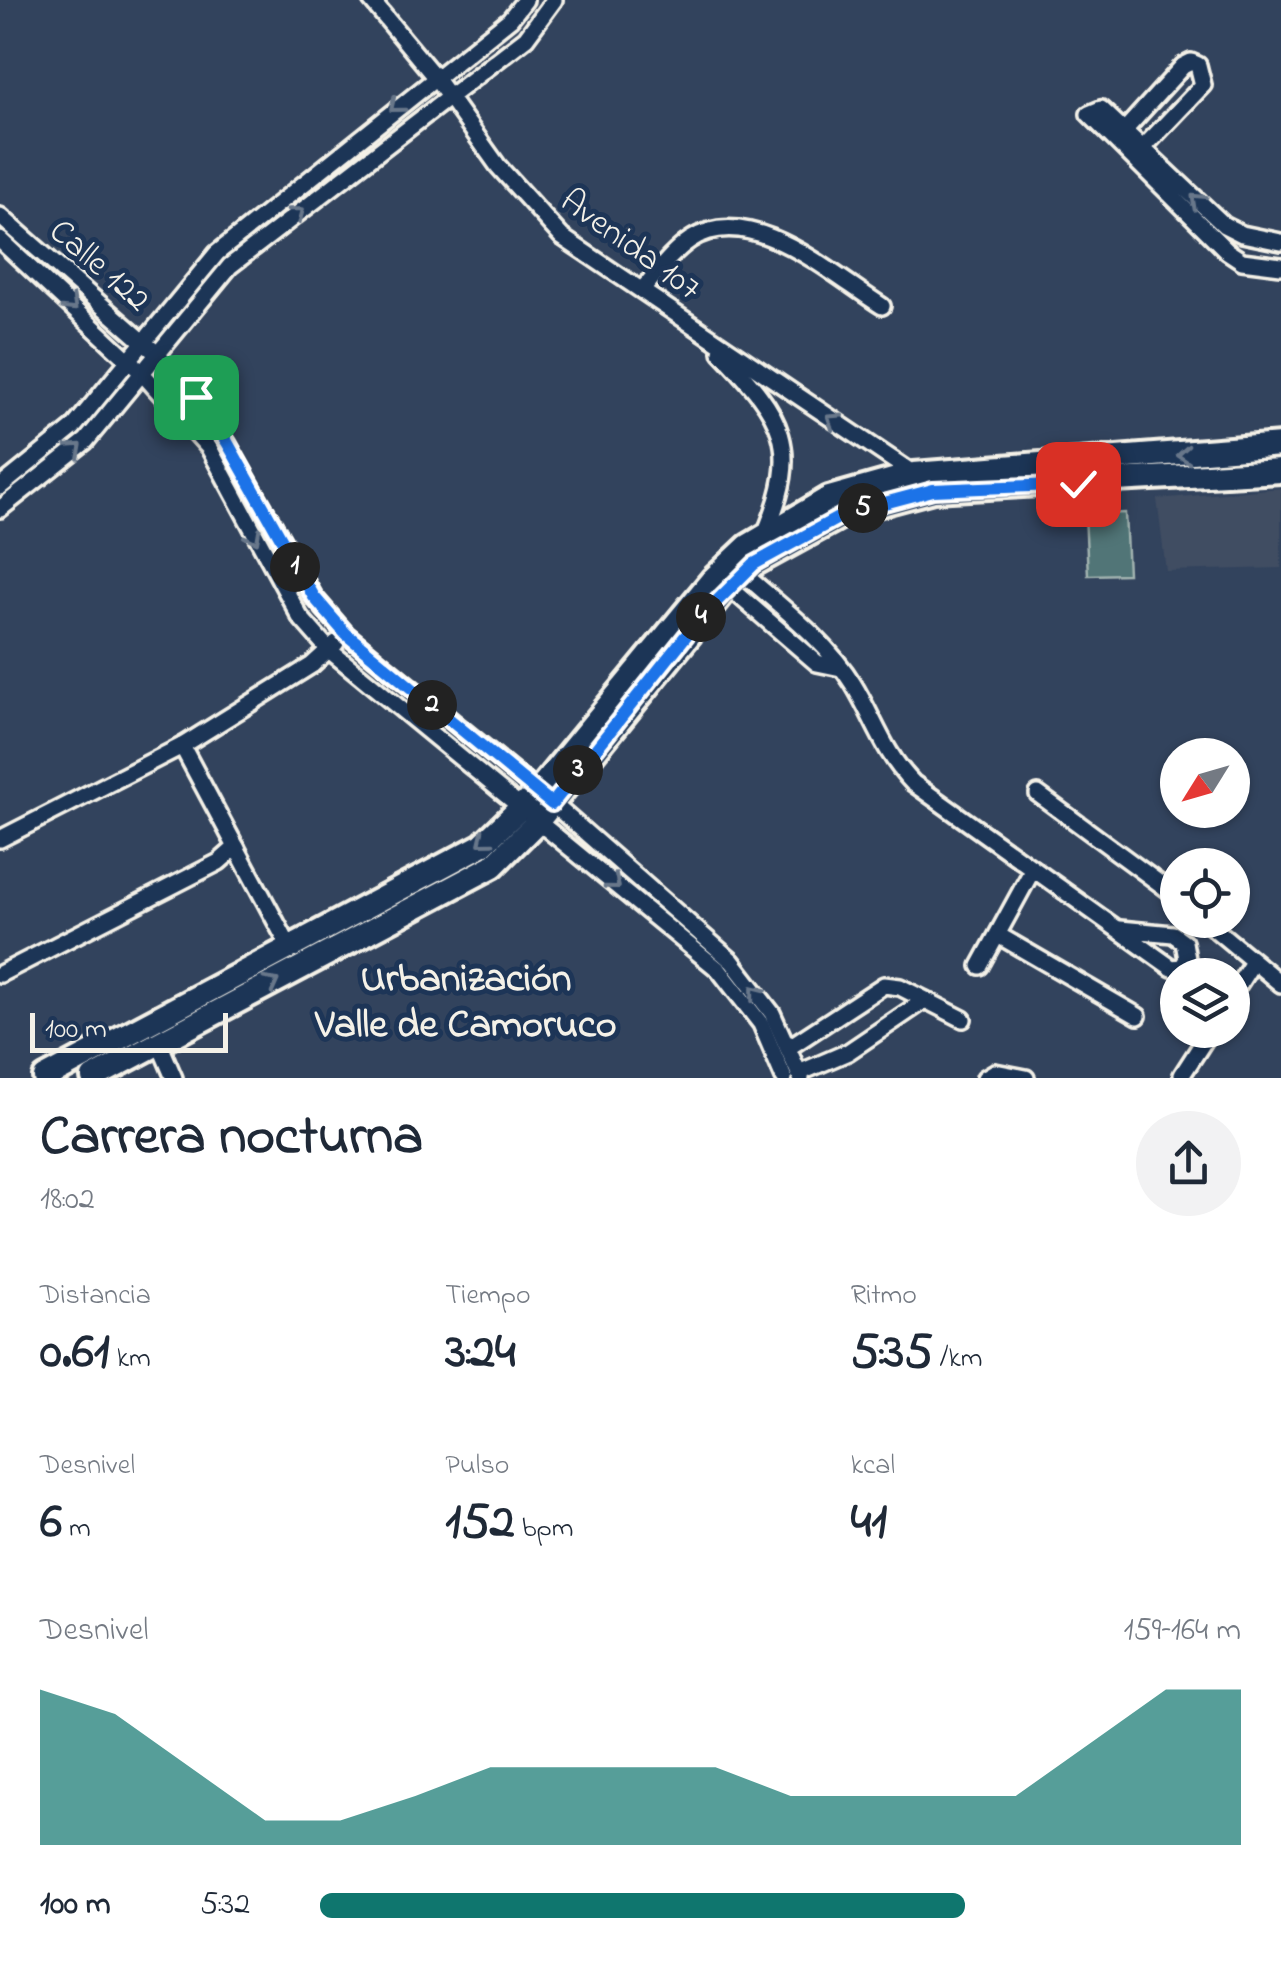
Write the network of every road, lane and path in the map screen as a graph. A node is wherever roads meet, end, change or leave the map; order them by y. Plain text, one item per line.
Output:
1 (371, 0) edge
2 (525, 0) edge
3 (554, 0) edge
4 (434, 76) junction
5 (448, 97) junction
6 (1124, 130) junction
7 (1142, 148) junction
8 (0, 216) edge
9 (0, 240) edge
10 (1281, 242) edge
11 (1281, 266) edge
12 (642, 290) junction
13 (882, 306) dead end
14 (701, 331) junction
15 (142, 340) junction
16 (156, 353) junction
17 (126, 358) junction
18 (140, 372) junction
19 (1281, 445) edge
20 (1281, 471) edge
21 (914, 474) junction
22 (0, 486) edge
23 (0, 509) edge
24 (765, 534) junction
25 (737, 580) junction
26 (346, 634) junction
27 (328, 650) junction
28 (182, 746) junction
29 (1038, 794) dead end
30 (537, 806) junction
31 (0, 840) edge
32 (236, 846) junction
33 (1033, 869) junction
34 (1160, 884) edge
35 (1120, 930) junction
36 (998, 935) junction
37 (1187, 938) edge
38 (1224, 938) edge
39 (328, 942) junction
40 (1184, 942) junction
41 (292, 950) junction
42 (1253, 962) junction
43 (980, 966) dead end
44 (1250, 967) edge
45 (0, 974) edge
46 (1281, 984) edge
47 (925, 1000) junction
48 (1138, 1016) dead end
49 (963, 1019) dead end
50 (159, 1043) junction
51 (788, 1048) junction
52 (1199, 1048) edge
53 (1182, 1075) dead end
54 (795, 1076) edge
55 (45, 1078) edge
56 (93, 1078) edge
57 (174, 1078) edge
58 (986, 1078) edge
59 (1026, 1078) edge

1 - 4 street, Avenida 107
2 - 4 street
3 - 5 street
4 - 5 street, Avenida 107
4 -> 15 street
5 - 12 street, Avenida 107
16 -> 5 street
6 - 7 street
6 - 7 street
6 - 11 street
10 -> 7 street
8 - 15 street, Calle 122
9 -> 17 street, Calle 122
12 - 13 street
12 - 14 street, Avenida 107
21 -> 14 street, Avenida 107
14 - 24 street
15 - 16 street, Calle 122
15 - 17 street
16 - 18 street
16 - 26 street, Calle 122
17 - 18 street, Calle 122
17 - 22 street
23 -> 18 street
18 -> 27 street, Calle 122
19 -> 21 street
20 - 25 street
21 - 24 street
24 - 30 street
25 - 30 street
25 - 33 street
26 - 27 street
26 - 30 street, Calle 122
27 - 28 street
27 - 30 street, Calle 122
28 - 31 street
28 - 32 street
29 - 34 street
30 - 39 street
51 -> 30 street
30 -> 54 street
32 - 41 street
32 - 45 street
33 - 35 street
33 - 36 street
35 - 40 street
35 - 40 street
36 - 43 street
36 - 48 street
37 - 40 street
38 - 42 street
39 - 41 street
50 -> 39 street
41 - 55 street
42 - 44 street
42 - 46 street
47 - 49 street
47 - 51 street
47 - 54 street
50 - 56 street
50 - 57 street
51 - 54 street
52 - 53 street
58 - 59 street

